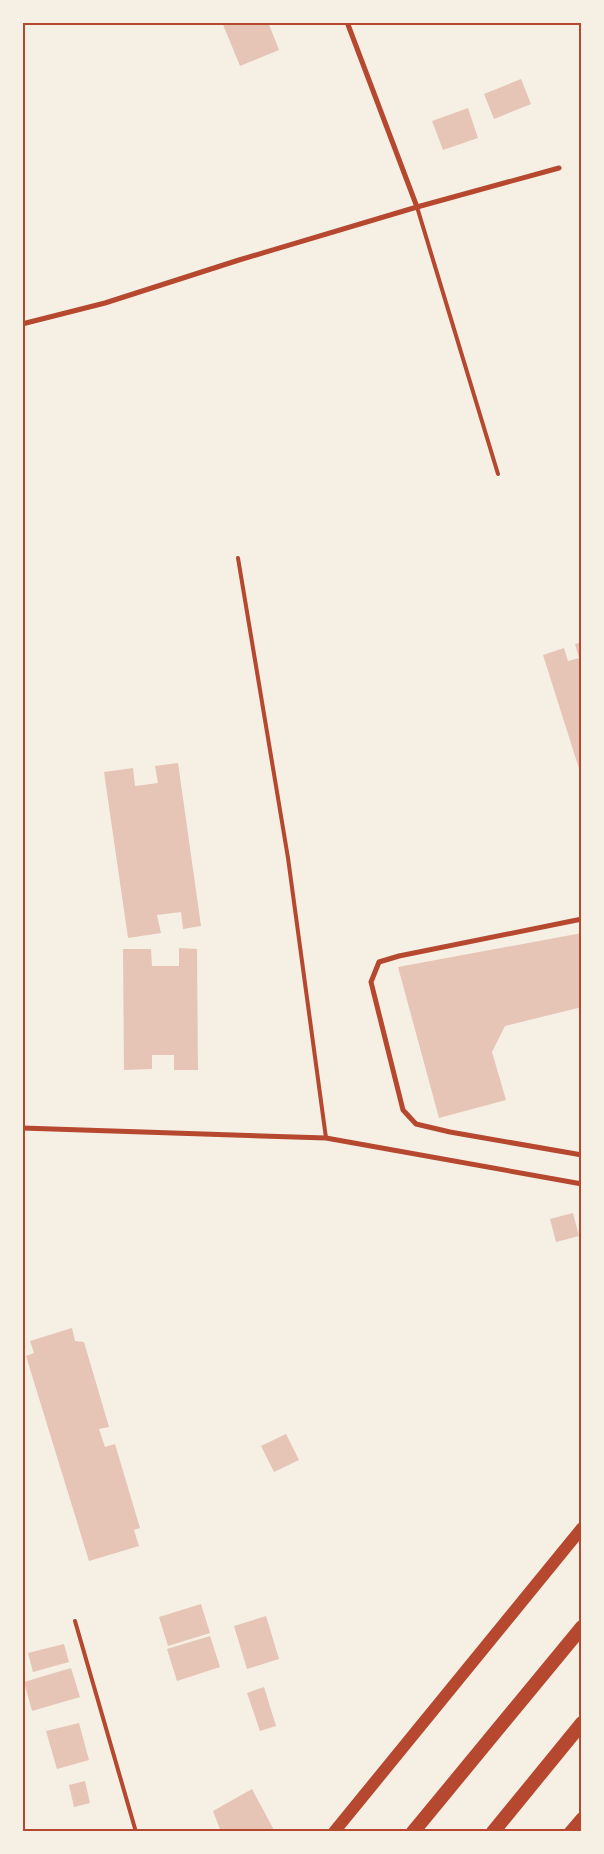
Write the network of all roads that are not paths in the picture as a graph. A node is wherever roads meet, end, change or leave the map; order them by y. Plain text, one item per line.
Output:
1 (347, 22) edge
2 (559, 168) dead end
3 (417, 207) junction
4 (22, 324) edge
5 (498, 474) dead end
6 (238, 558) dead end
7 (582, 919) edge
8 (22, 1128) edge
9 (326, 1138) junction
10 (582, 1156) edge
11 (582, 1184) edge
12 (582, 1528) edge
13 (75, 1620) dead end
14 (582, 1627) edge
15 (582, 1723) edge
16 (582, 1818) edge
17 (502, 1825) edge
18 (136, 1832) edge
19 (334, 1832) edge
20 (414, 1832) edge
21 (493, 1832) edge
22 (570, 1832) edge

1 - 3 street
2 - 3 street
3 - 4 street
3 - 5 lane
6 - 9 lane
7 - 10 street
8 - 9 street
9 - 11 street
12 - 19 main road
13 - 18 lane
14 - 20 highway
15 - 17 highway
16 - 22 main road
17 - 21 highway

